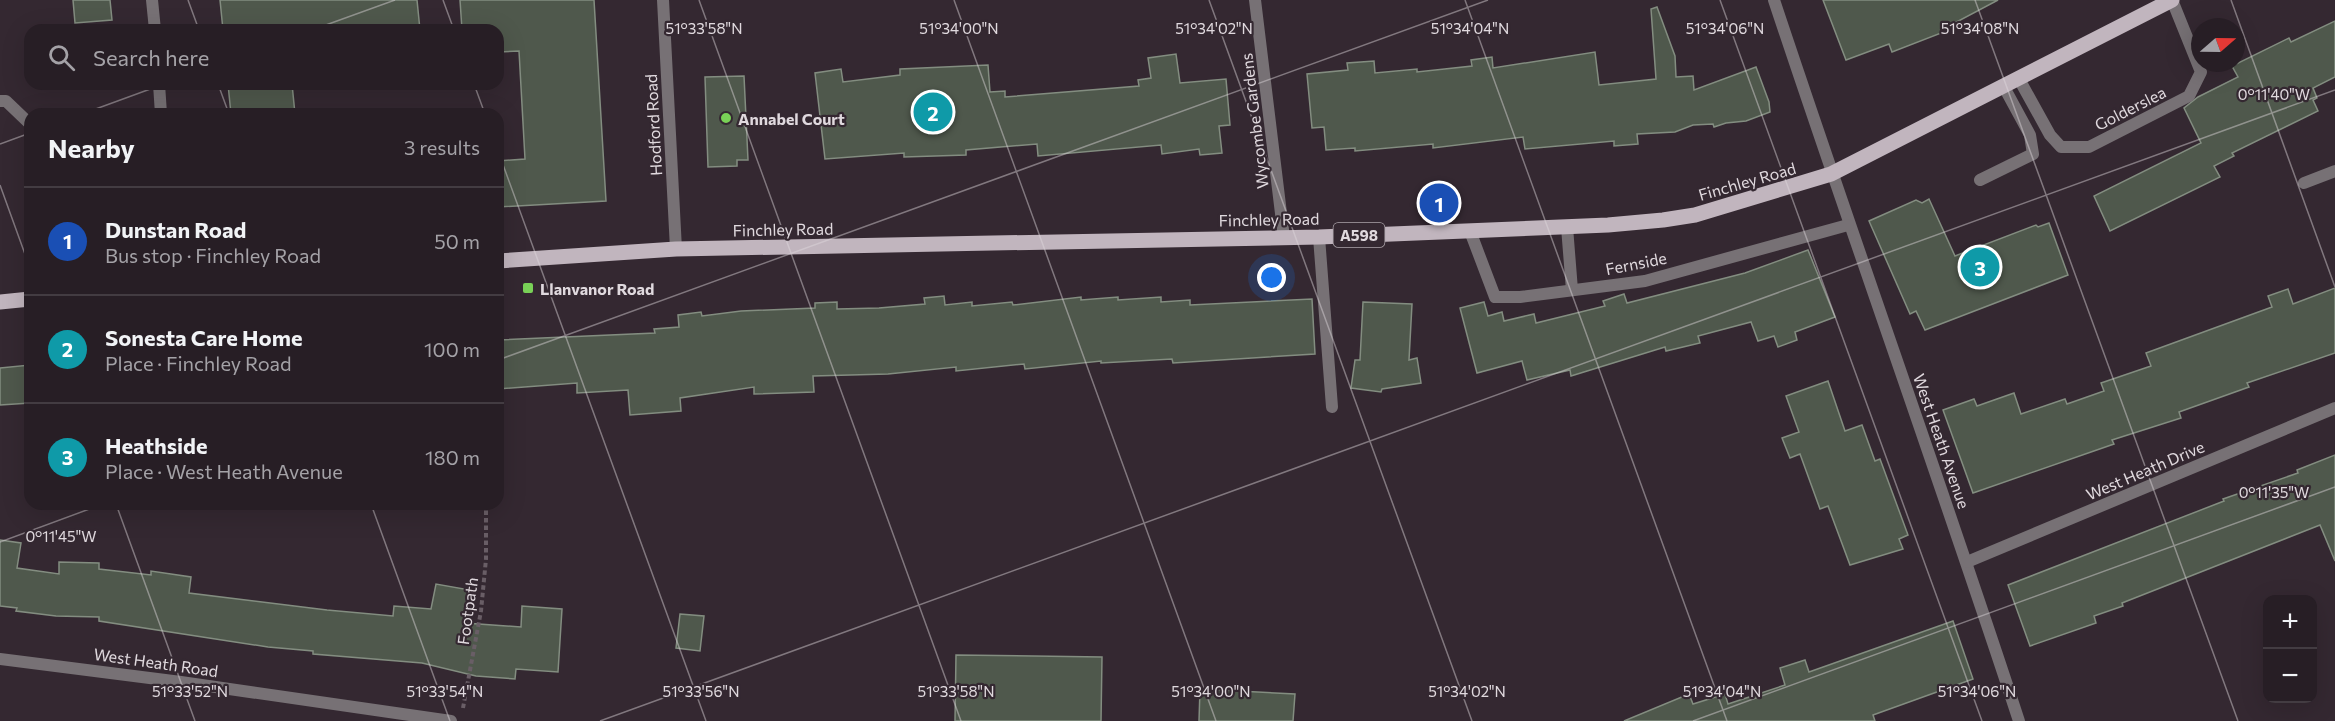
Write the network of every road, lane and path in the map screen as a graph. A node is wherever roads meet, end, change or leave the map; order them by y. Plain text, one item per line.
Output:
1 (152, 0) edge
2 (663, 0) edge
3 (1255, 0) edge
4 (1774, 0) edge
5 (2172, 0) edge
6 (154, 24) edge
7 (2019, 79) junction
8 (2004, 87) junction
9 (159, 90) edge
10 (0, 101) edge
11 (161, 108) edge
12 (24, 118) edge
13 (2335, 171) edge
14 (1831, 174) junction
15 (1980, 180) dead end
16 (2304, 183) dead end
17 (1848, 225) junction
18 (1567, 227) junction
19 (1470, 231) junction
20 (1284, 237) junction
21 (1319, 237) junction
22 (676, 249) junction
23 (504, 261) edge
24 (1572, 290) junction
25 (24, 300) edge
26 (0, 302) edge
27 (1332, 407) dead end
28 (2335, 408) edge
29 (486, 510) edge
30 (1967, 562) junction
31 (0, 659) edge
32 (463, 712) dead end
33 (451, 721) edge
34 (2019, 721) edge

1 - 6 street
2 - 22 street, Hodford Road
3 - 20 street, Wycombe Gardens
4 - 14 street, West Heath Avenue
5 - 7 main road, Finchley Road / A598
5 - 7 street, Golderslea
7 - 8 main road, Finchley Road / A598
8 - 14 main road, Finchley Road / A598
8 - 15 street
9 - 11 street
10 - 12 street
13 - 16 street
14 - 17 street, West Heath Avenue
14 - 18 main road, Finchley Road / A598
17 - 24 street, Fernside
17 - 30 street, West Heath Avenue
18 - 19 main road, Finchley Road / A598
18 - 24 street
19 - 21 main road, Finchley Road / A598
19 - 24 street, Fernside
20 - 21 main road, Finchley Road / A598
20 - 22 main road, Finchley Road / A598
21 - 27 street
22 - 23 main road, Finchley Road / A598
25 - 26 main road
28 - 30 street, West Heath Drive
29 - 32 path, Footpath
30 - 34 street, West Heath Avenue
31 - 33 street, West Heath Road

